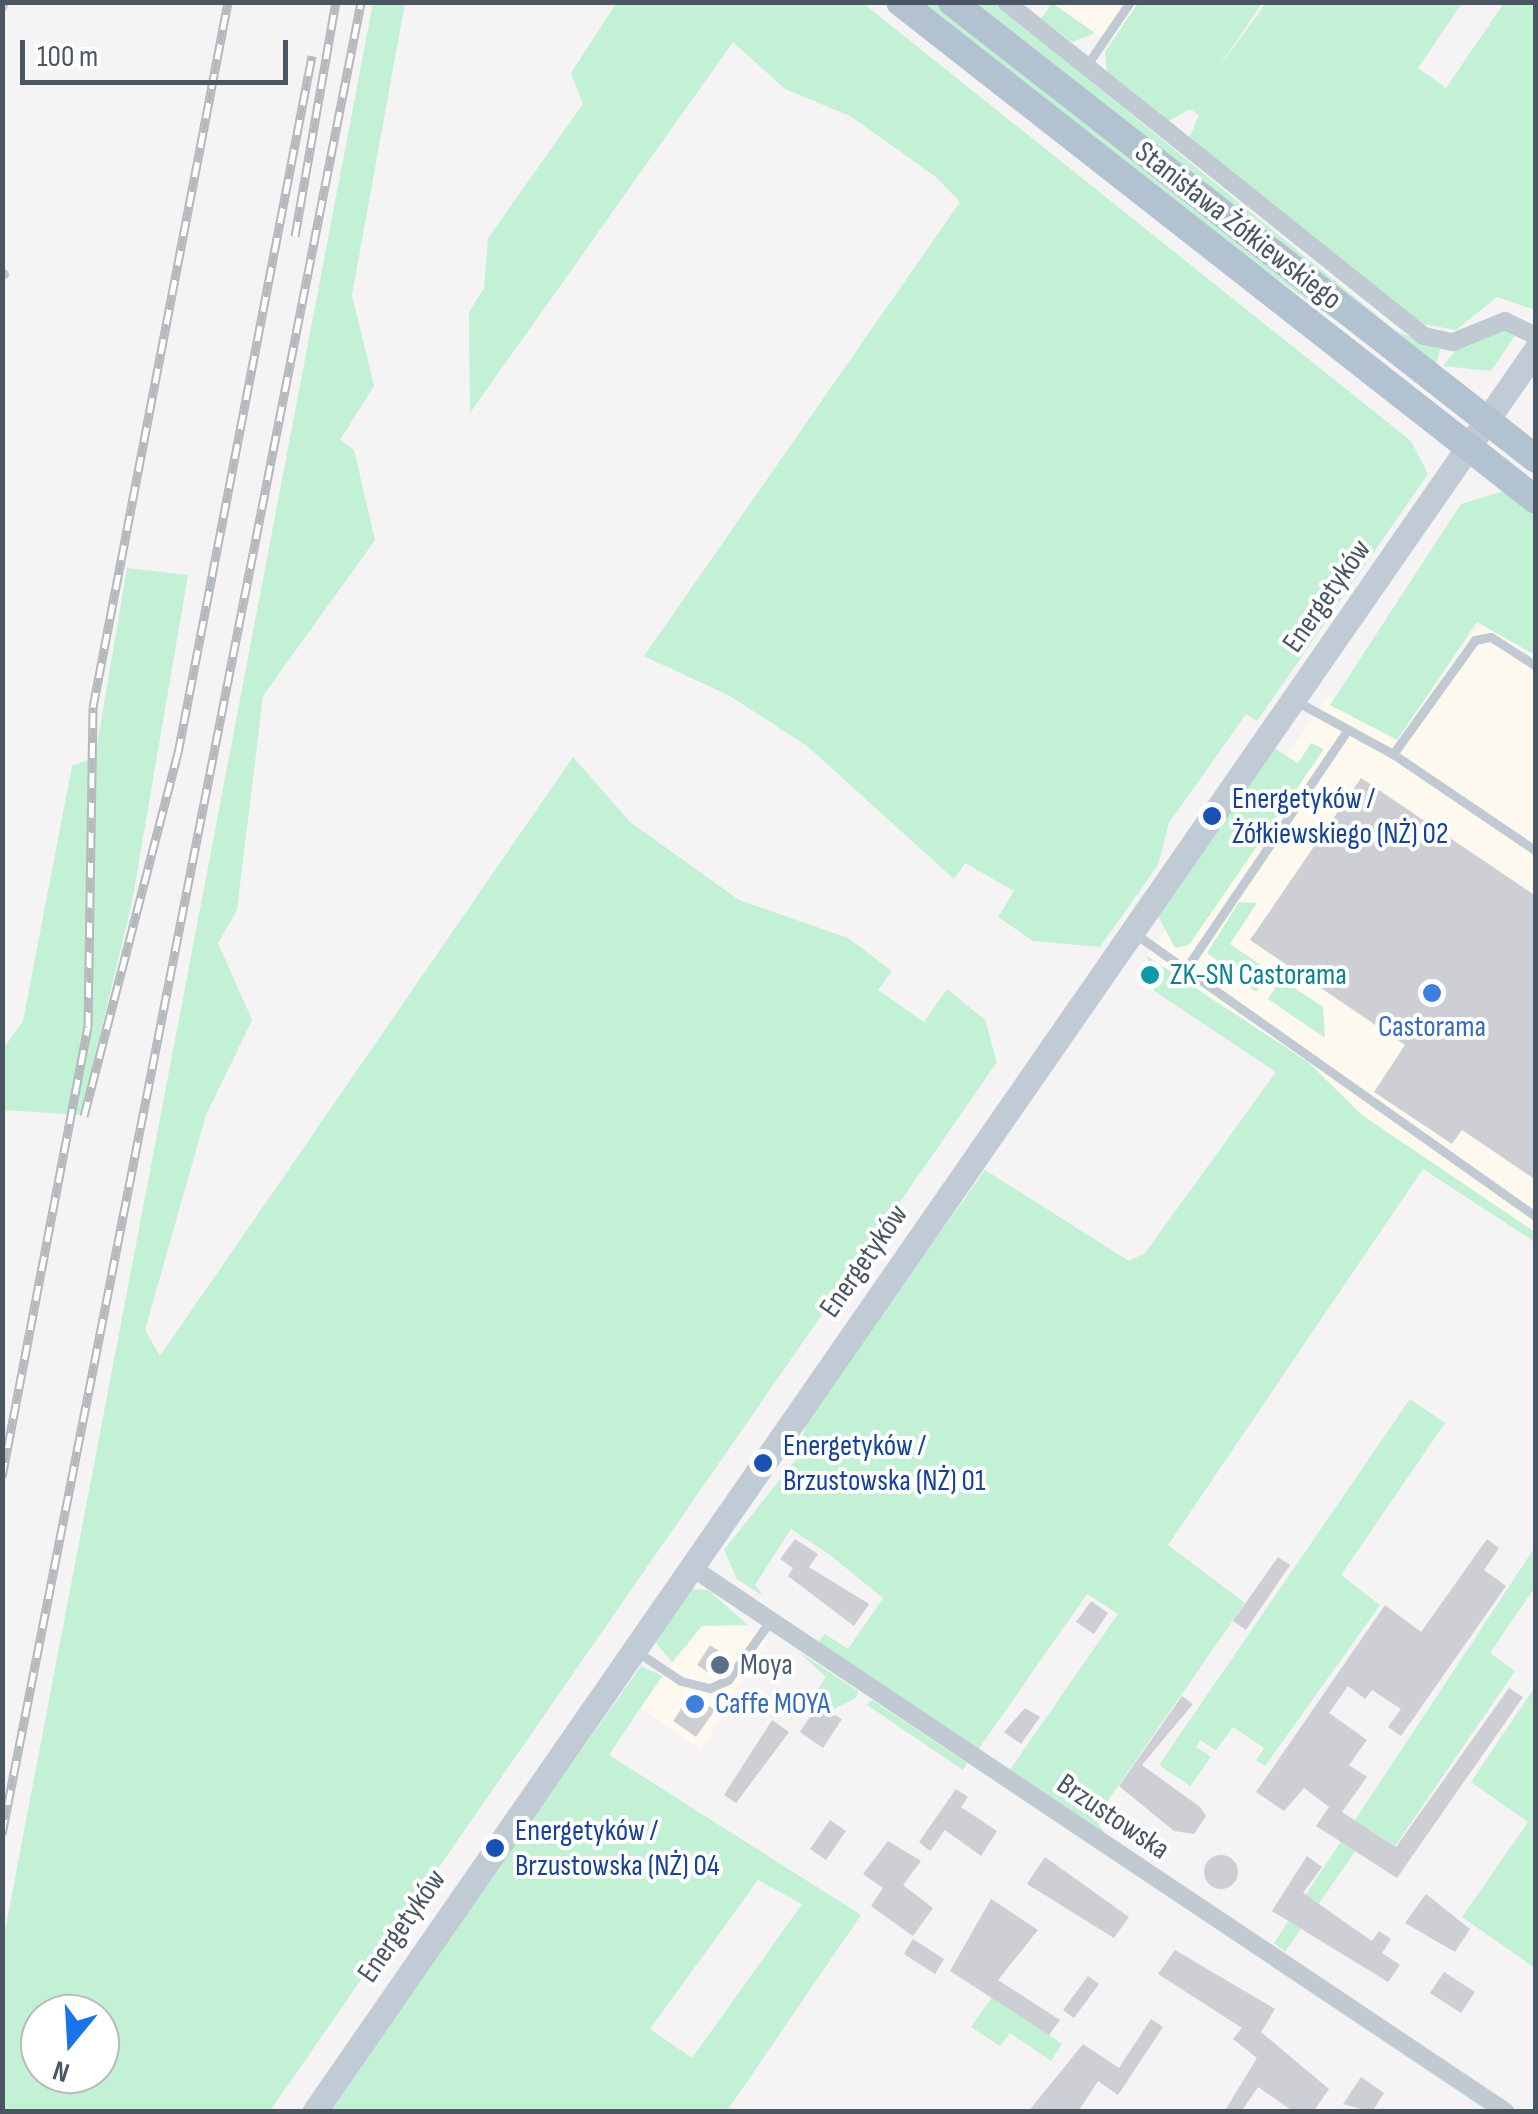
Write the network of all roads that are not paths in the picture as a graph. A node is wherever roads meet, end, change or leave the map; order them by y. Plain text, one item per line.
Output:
1 (900, 2) edge
2 (952, 2) edge
3 (1006, 2) edge
4 (1130, 2) edge
5 (1086, 66) junction
6 (1536, 336) edge
7 (1536, 349) edge
8 (1486, 420) junction
9 (1468, 447) junction
10 (1536, 460) edge
11 (1536, 500) edge
12 (1536, 666) edge
13 (1294, 700) junction
14 (1345, 734) junction
15 (1393, 754) junction
16 (1536, 850) edge
17 (1132, 932) junction
18 (1186, 967) junction
19 (1536, 1217) edge
20 (691, 1567) junction
21 (770, 1620) junction
22 (634, 1649) junction
23 (314, 2112) edge
24 (1506, 2112) edge

1 - 9 main road, Stanisława Żółkiewskiego
2 - 8 main road, Stanisława Żółkiewskiego
3 - 5 street
4 - 5 lane
5 - 6 street
7 - 8 main road, Energetyków
8 - 9 main road, Energetyków
8 - 10 main road, Stanisława Żółkiewskiego
9 - 11 main road, Stanisława Żółkiewskiego
9 - 13 main road, Energetyków
12 - 15 lane
13 - 14 lane
13 - 17 main road, Energetyków
14 - 15 lane
14 - 18 lane
15 - 16 lane
17 - 18 lane
17 - 20 main road, Energetyków
18 - 19 lane
20 - 21 street, Brzustowska
20 - 22 main road, Energetyków
21 - 22 lane
21 - 24 street, Brzustowska
22 - 23 main road, Energetyków

